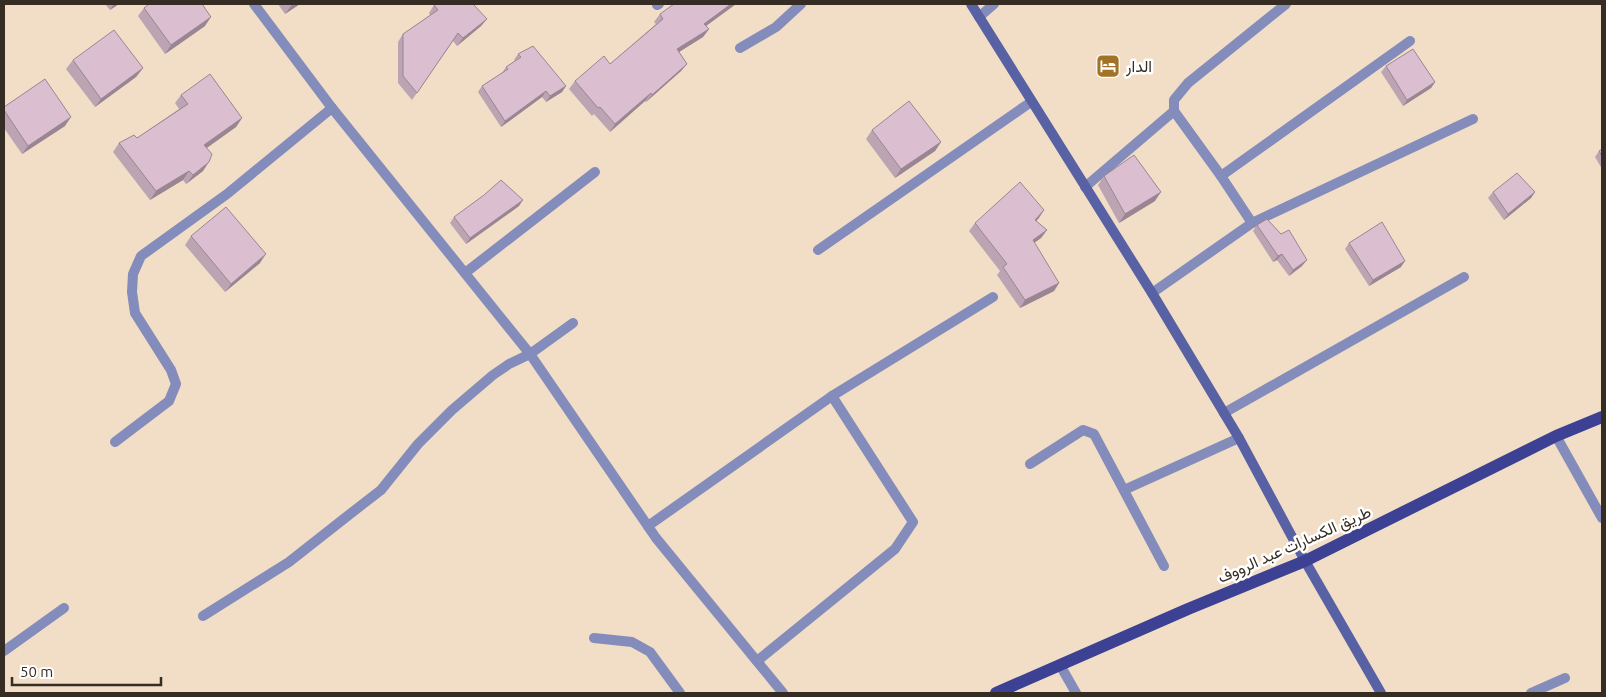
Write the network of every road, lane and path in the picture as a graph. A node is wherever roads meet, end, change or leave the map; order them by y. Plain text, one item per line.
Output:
1 (254, 4) edge
2 (801, 4) edge
3 (970, 4) edge
4 (994, 4) edge
5 (1286, 4) edge
6 (979, 17) junction
7 (1410, 41) dead end
8 (740, 48) dead end
9 (1031, 102) junction
10 (332, 108) junction
11 (1174, 111) junction
12 (1473, 119) dead end
13 (595, 172) dead end
14 (1221, 176) junction
15 (1085, 187) junction
16 (1252, 223) junction
17 (818, 250) dead end
18 (465, 273) junction
19 (1464, 277) dead end
20 (1152, 294) junction
21 (993, 297) dead end
22 (573, 323) dead end
23 (530, 354) junction
24 (832, 396) junction
25 (1224, 413) junction
26 (1602, 416) edge
27 (1556, 436) junction
28 (1239, 438) junction
29 (115, 442) dead end
30 (1030, 464) dead end
31 (1124, 490) junction
32 (1602, 518) edge
33 (648, 526) junction
34 (1304, 561) junction
35 (1164, 566) dead end
36 (64, 608) dead end
37 (203, 616) dead end
38 (594, 638) dead end
39 (4, 651) edge
40 (756, 661) junction
41 (1060, 665) junction
42 (1565, 678) dead end
43 (680, 693) edge
44 (783, 693) edge
45 (996, 693) edge
46 (1076, 693) edge
47 (1382, 693) edge
48 (1531, 693) edge

1 - 10 street
2 - 8 street
3 - 6 street
4 - 6 street
5 - 11 street
6 - 9 street
7 - 14 street
9 - 15 street
9 - 17 street
10 - 18 street
10 - 29 street
11 - 14 street
11 - 15 street
12 - 16 street
13 - 18 street
14 - 16 street
15 - 20 street
16 - 20 street
18 - 23 street
19 - 25 street
20 - 25 street
21 - 24 street
22 - 23 street
23 - 33 street
23 - 37 street
24 - 33 street
24 - 40 street
25 - 28 street
26 - 27 main road, طريق الكسارات عبد الرووف
27 - 32 street
27 - 34 main road, طريق الكسارات عبد الرووف
28 - 31 street
28 - 34 street
30 - 31 street
31 - 35 street
33 - 40 street
34 - 41 main road, طريق الكسارات عبد الرووف
34 - 47 street
36 - 39 street
38 - 43 street
40 - 44 street
41 - 45 main road, طريق الكسارات عبد الرووف
41 - 46 street
42 - 48 street

